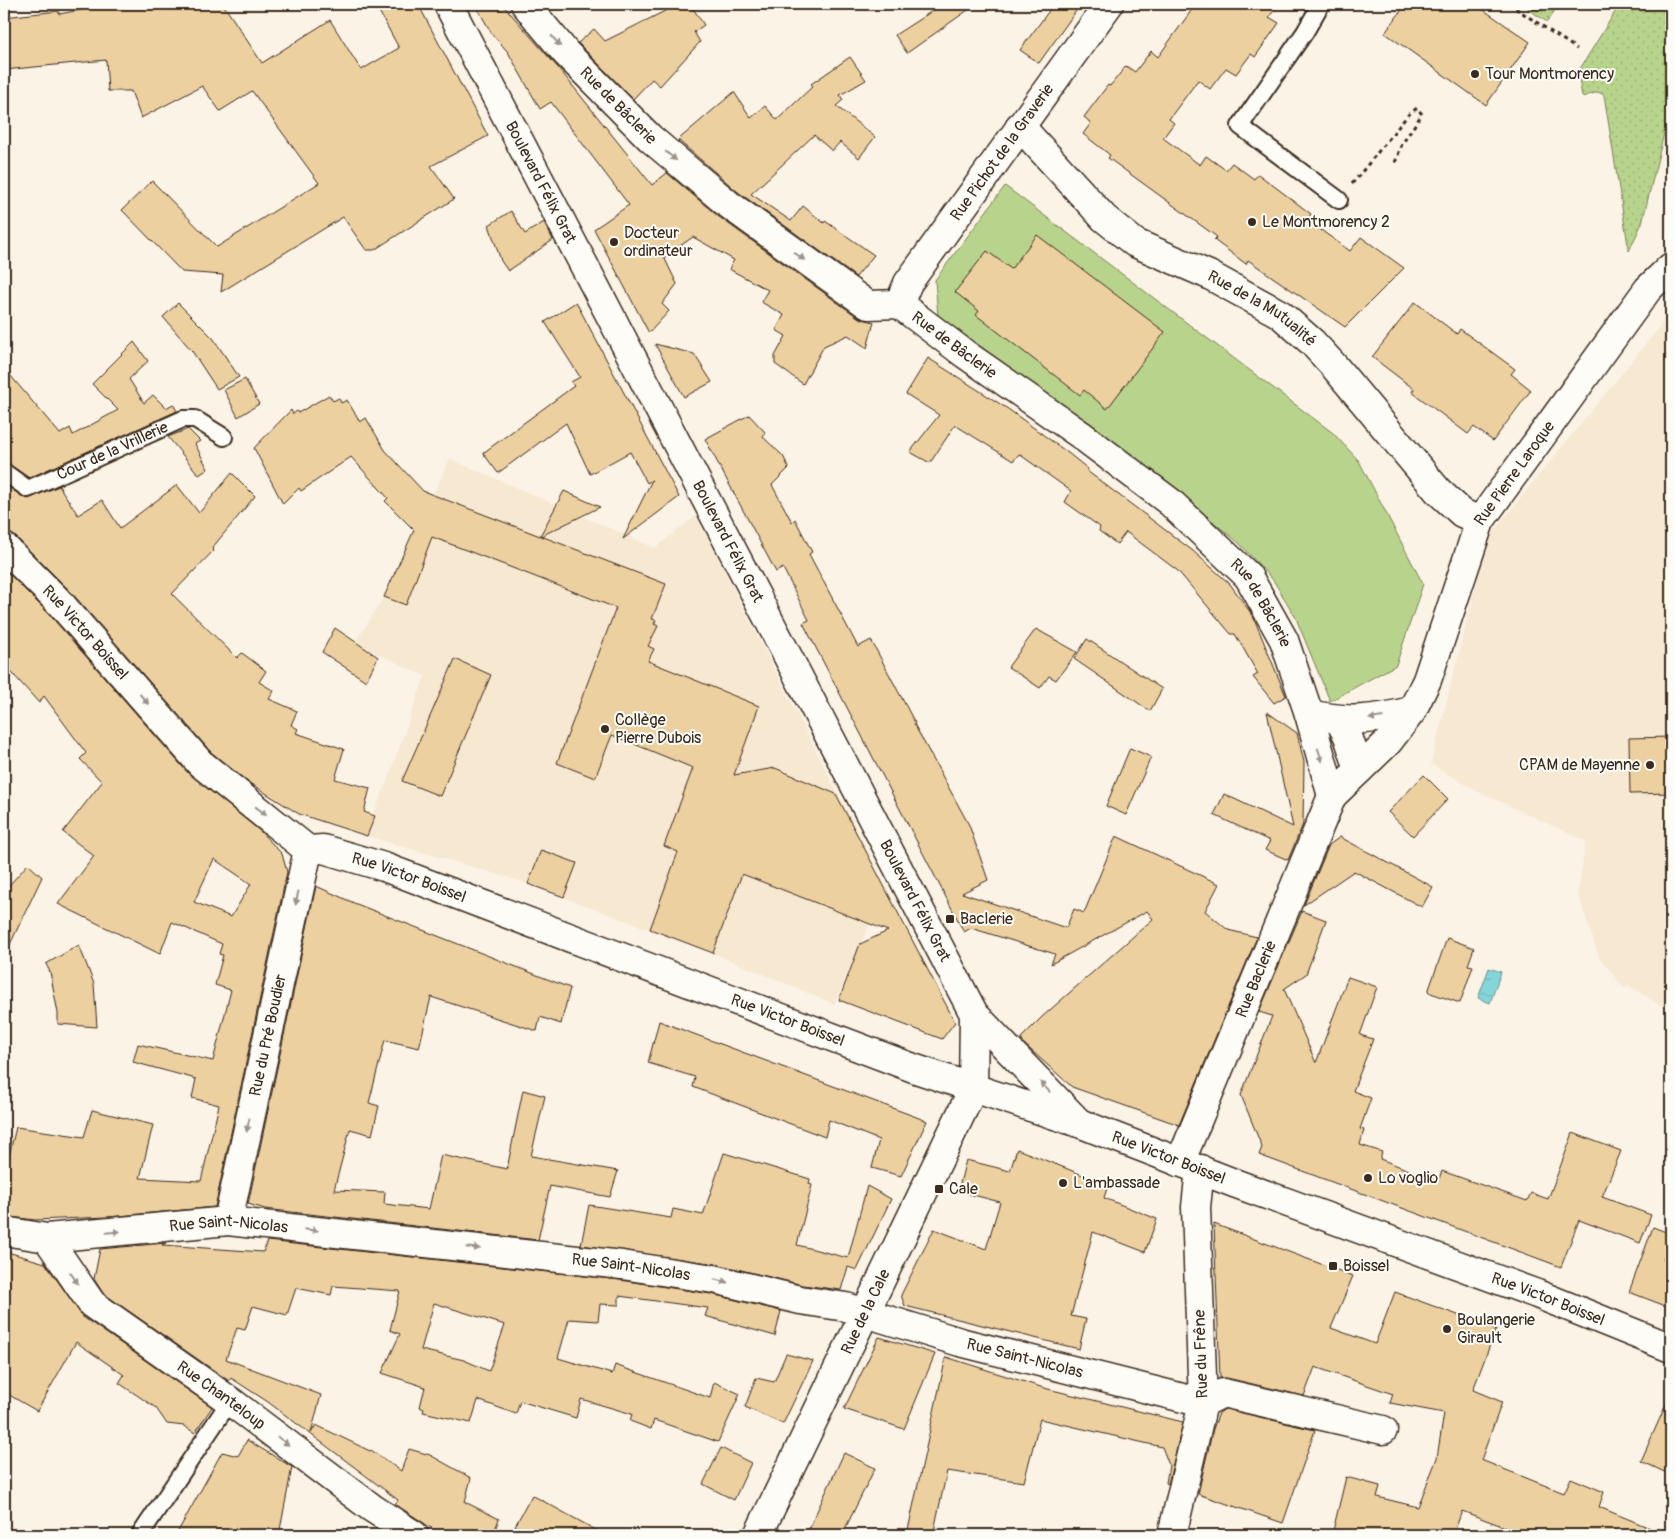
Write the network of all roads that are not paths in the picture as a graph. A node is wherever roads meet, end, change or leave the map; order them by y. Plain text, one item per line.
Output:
1 (448, 4) edge
2 (525, 4) edge
3 (1109, 4) edge
4 (1321, 4) edge
5 (1020, 126) junction
6 (1340, 200) road end
7 (1671, 267) edge
8 (899, 304) junction
9 (224, 437) dead end
10 (4, 472) edge
11 (1480, 521) junction
12 (4, 547) edge
13 (1412, 711) junction
14 (1309, 714) junction
15 (1339, 720) junction
16 (1359, 770) junction
17 (1332, 796) junction
18 (308, 850) junction
19 (974, 1014) junction
20 (973, 1089) junction
21 (1079, 1123) junction
22 (1189, 1166) junction
23 (228, 1221) junction
24 (4, 1231) edge
25 (47, 1238) junction
26 (864, 1313) junction
27 (1671, 1348) edge
28 (230, 1401) junction
29 (1203, 1403) junction
30 (1383, 1430) dead end
31 (401, 1532) edge
32 (140, 1535) edge
33 (758, 1535) edge
34 (1172, 1535) edge

1 - 19 street, Boulevard Félix Grat
2 -> 8 street, Rue de Bâclerie
3 - 5 street, Rue Pichot de la Graverie
4 - 6 lane
5 - 8 street, Rue Pichot de la Graverie
5 - 11 street, Rue de la Mutualité
7 - 11 street, Rue Pierre Laroque
8 - 14 street, Rue de Bâclerie
9 - 10 lane, Cour de la Vrillerie
11 - 13 street, Rue Pierre Laroque
12 -> 18 street, Rue Victor Boissel
13 -> 15 street
13 - 16 street, Rue Pierre Laroque
14 - 15 street
14 -> 17 street
15 - 16 street
16 - 17 street, Rue Baclerie
17 - 22 street, Rue Baclerie
18 - 20 street, Rue Victor Boissel
18 -> 23 street, Rue du Pré Boudier
19 - 20 street, Boulevard Félix Grat
21 -> 19 street
20 - 21 street, Rue Victor Boissel
20 - 26 street, Rue de la Cale
21 - 22 street, Rue Victor Boissel
22 - 27 street, Rue Victor Boissel
22 - 29 street, Rue du Frêne
25 -> 23 street, Rue Saint-Nicolas
23 -> 26 street, Rue Saint-Nicolas
24 - 25 street, Rue Saint-Nicolas
25 -> 28 street, Rue Chanteloup
26 - 29 street, Rue Saint-Nicolas
26 - 33 street, Rue de la Cale
28 -> 31 street, Rue Chanteloup
28 - 32 lane
29 - 30 street
29 - 34 street, Rue du Frêne

